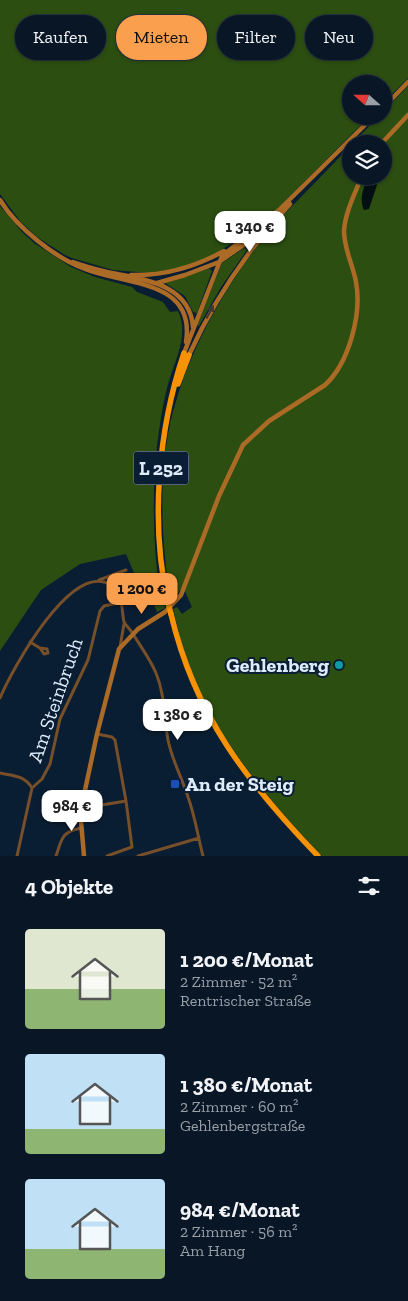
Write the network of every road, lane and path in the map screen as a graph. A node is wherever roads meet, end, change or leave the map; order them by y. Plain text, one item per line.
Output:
1 (408, 82) edge
2 (392, 99) edge
3 (408, 115) edge
4 (365, 125) edge
5 (389, 135) edge
6 (331, 160) junction
7 (359, 185) edge
8 (0, 200) edge
9 (269, 226) junction
10 (234, 246) junction
11 (64, 258) junction
12 (219, 262) junction
13 (121, 274) junction
14 (157, 283) junction
15 (141, 284) junction
16 (193, 329) junction
17 (186, 354) junction
18 (126, 570) dead end
19 (113, 576) junction
20 (96, 581) junction
21 (119, 593) junction
22 (122, 602) junction
23 (124, 623) junction
24 (133, 634) junction
25 (30, 642) junction
26 (40, 648) dead end
27 (120, 649) junction
28 (0, 698) edge
29 (97, 734) junction
30 (0, 773) edge
31 (32, 788) junction
32 (126, 801) junction
33 (82, 808) junction
34 (81, 828) junction
35 (199, 838) junction
36 (18, 856) edge
37 (56, 856) edge
38 (84, 856) edge
39 (107, 856) edge
40 (138, 856) edge
41 (203, 856) edge
42 (318, 856) edge

1 - 2 main road
3 - 5 main road
4 - 6 main road
6 - 9 main road
6 - 10 main road
7 - 24 main road
8 - 11 main road
9 - 12 main road
17 -> 9 main road
10 - 12 main road
10 - 13 main road
11 - 13 main road
11 - 15 main road
12 - 14 main road
12 - 16 main road
13 - 14 main road
14 - 15 main road
14 - 16 main road
15 - 17 main road
16 - 17 main road
17 - 42 highway, L 252, bridge
18 - 19 street
19 - 20 street
19 - 21 street
20 - 21 street
20 - 25 street
21 - 22 street
22 - 23 street
22 - 31 street, Am Steinbruch
23 - 24 street
23 - 27 street
24 - 27 main road
24 - 35 street
25 - 26 street
25 - 28 street
27 - 29 main road
29 - 32 street
29 - 33 main road
30 - 31 street
31 - 36 street
32 - 33 street
32 - 39 street
33 - 34 main road
34 - 37 street
34 - 38 main road
35 - 40 street
35 - 41 street

